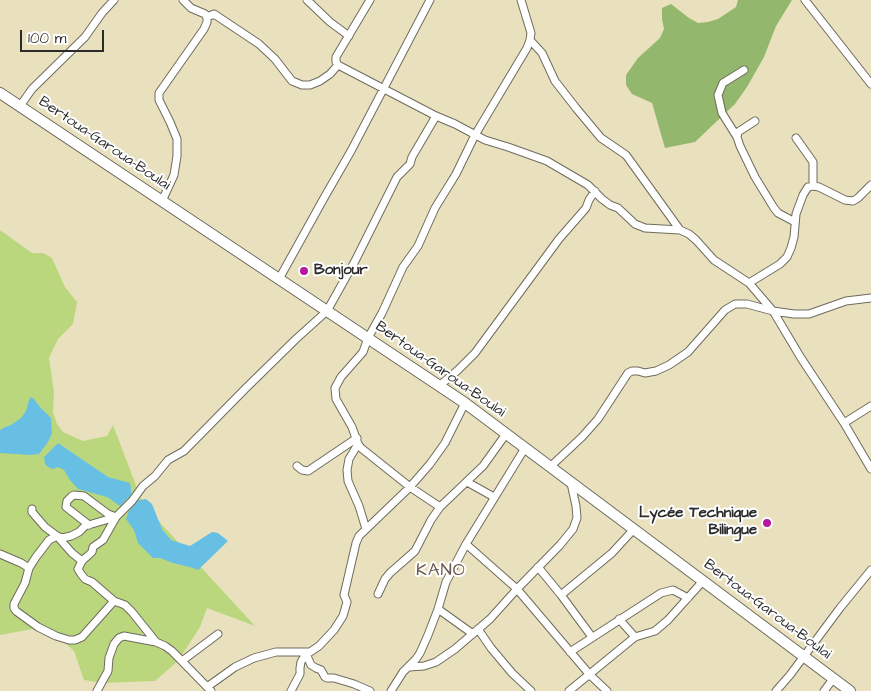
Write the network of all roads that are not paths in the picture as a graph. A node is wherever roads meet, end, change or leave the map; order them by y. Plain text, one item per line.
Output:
1 (114, 0) edge
2 (183, 0) edge
3 (307, 0) edge
4 (370, 0) edge
5 (430, 0) edge
6 (521, 0) edge
7 (805, 0) edge
8 (207, 17) junction
9 (349, 36) junction
10 (530, 40) junction
11 (338, 65) junction
12 (744, 70) dead end
13 (871, 84) edge
14 (384, 89) junction
15 (0, 93) edge
16 (20, 106) junction
17 (436, 116) junction
18 (755, 121) dead end
19 (475, 135) junction
20 (737, 137) junction
21 (796, 138) dead end
22 (871, 185) edge
23 (813, 186) junction
24 (595, 191) junction
25 (162, 201) junction
26 (795, 222) junction
27 (680, 230) junction
28 (279, 279) junction
29 (749, 283) junction
30 (871, 298) edge
31 (327, 311) junction
32 (773, 311) junction
33 (368, 338) junction
34 (439, 386) junction
35 (465, 403) junction
36 (871, 406) edge
37 (844, 423) junction
38 (506, 434) junction
39 (358, 441) junction
40 (525, 448) junction
41 (297, 466) dead end
42 (550, 467) junction
43 (871, 469) edge
44 (467, 482) junction
45 (571, 482) junction
46 (410, 487) junction
47 (494, 497) junction
48 (440, 507) junction
49 (32, 509) dead end
50 (116, 517) junction
51 (90, 525) junction
52 (366, 528) junction
53 (634, 529) junction
54 (57, 536) junction
55 (466, 544) junction
56 (0, 554) edge
57 (82, 561) junction
58 (538, 567) junction
59 (29, 568) junction
60 (871, 570) edge
61 (703, 581) junction
62 (517, 589) junction
63 (378, 594) dead end
64 (561, 595) junction
65 (688, 598) junction
66 (114, 601) junction
67 (438, 609) junction
68 (619, 619) junction
69 (476, 631) junction
70 (218, 634) dead end
71 (592, 636) junction
72 (635, 637) junction
73 (156, 642) junction
74 (570, 652) junction
75 (803, 656) junction
76 (182, 661) junction
77 (409, 667) junction
78 (590, 675) junction
79 (833, 678) junction
80 (209, 689) edge
81 (97, 691) edge
82 (291, 691) edge
83 (370, 691) edge
84 (391, 691) edge
85 (531, 691) edge
86 (569, 691) edge
87 (608, 691) edge
88 (776, 691) edge
89 (824, 691) edge
90 (850, 691) edge

1 - 16 street
2 - 8 street
3 - 9 street
4 - 9 street
5 - 14 street
6 - 10 street
7 - 13 street
8 - 11 street
8 - 25 street
9 - 11 street
10 - 19 street
10 - 27 street
11 - 14 street
12 - 20 street
14 - 17 street
14 - 28 street
15 - 16 highway, Bertoua-Garoua-Boulai
16 - 25 highway, Bertoua-Garoua-Boulai
17 - 19 street
17 - 31 street
18 - 20 street
19 - 24 street
19 - 33 street
20 - 26 street
21 - 23 street
22 - 23 street
23 - 26 street
24 - 27 street
24 - 34 street
25 - 28 highway, Bertoua-Garoua-Boulai
26 - 29 street
27 - 29 street
28 - 31 highway, Bertoua-Garoua-Boulai
29 - 32 street
30 - 32 street
31 - 33 highway, Bertoua-Garoua-Boulai
31 - 50 street
32 - 37 street
32 - 42 street
33 - 34 highway, Bertoua-Garoua-Boulai
33 - 39 street
34 - 35 highway, Bertoua-Garoua-Boulai
35 - 38 highway, Bertoua-Garoua-Boulai
35 - 46 street
36 - 37 street
37 - 43 street
38 - 40 highway, Bertoua-Garoua-Boulai
38 - 44 street
39 - 41 street
39 - 46 street
39 - 52 street
40 - 42 highway, Bertoua-Garoua-Boulai
40 - 47 street
42 - 45 highway, Bertoua-Garoua-Boulai
44 - 47 street
44 - 48 street
45 - 53 highway, Bertoua-Garoua-Boulai
45 - 58 street
46 - 48 street
46 - 52 street
47 - 55 street
48 - 63 street
49 - 54 street
50 - 51 street
50 - 51 street
50 - 57 street
51 - 54 street
52 - 80 street
53 - 61 highway, Bertoua-Garoua-Boulai
53 - 64 street
54 - 57 street
54 - 59 street
55 - 62 street
55 - 67 street
56 - 59 street
57 - 66 street
58 - 62 street
58 - 64 street
59 - 66 street
60 - 75 street
61 - 65 street
61 - 75 highway, Bertoua-Garoua-Boulai
62 - 69 street
62 - 74 street
64 - 71 street
65 - 68 street
65 - 72 street
66 - 73 street
67 - 69 street
67 - 77 street
68 - 71 street
68 - 72 street
69 - 77 street
69 - 85 street
70 - 76 street
71 - 74 street
72 - 78 street
73 - 76 street
73 - 81 street
74 - 78 street
75 - 79 highway, Bertoua-Garoua-Boulai
75 - 88 street
76 - 80 street
77 - 84 street
78 - 86 street
78 - 87 street
79 - 89 street
79 - 90 highway, Bertoua-Garoua-Boulai
82 - 83 street

